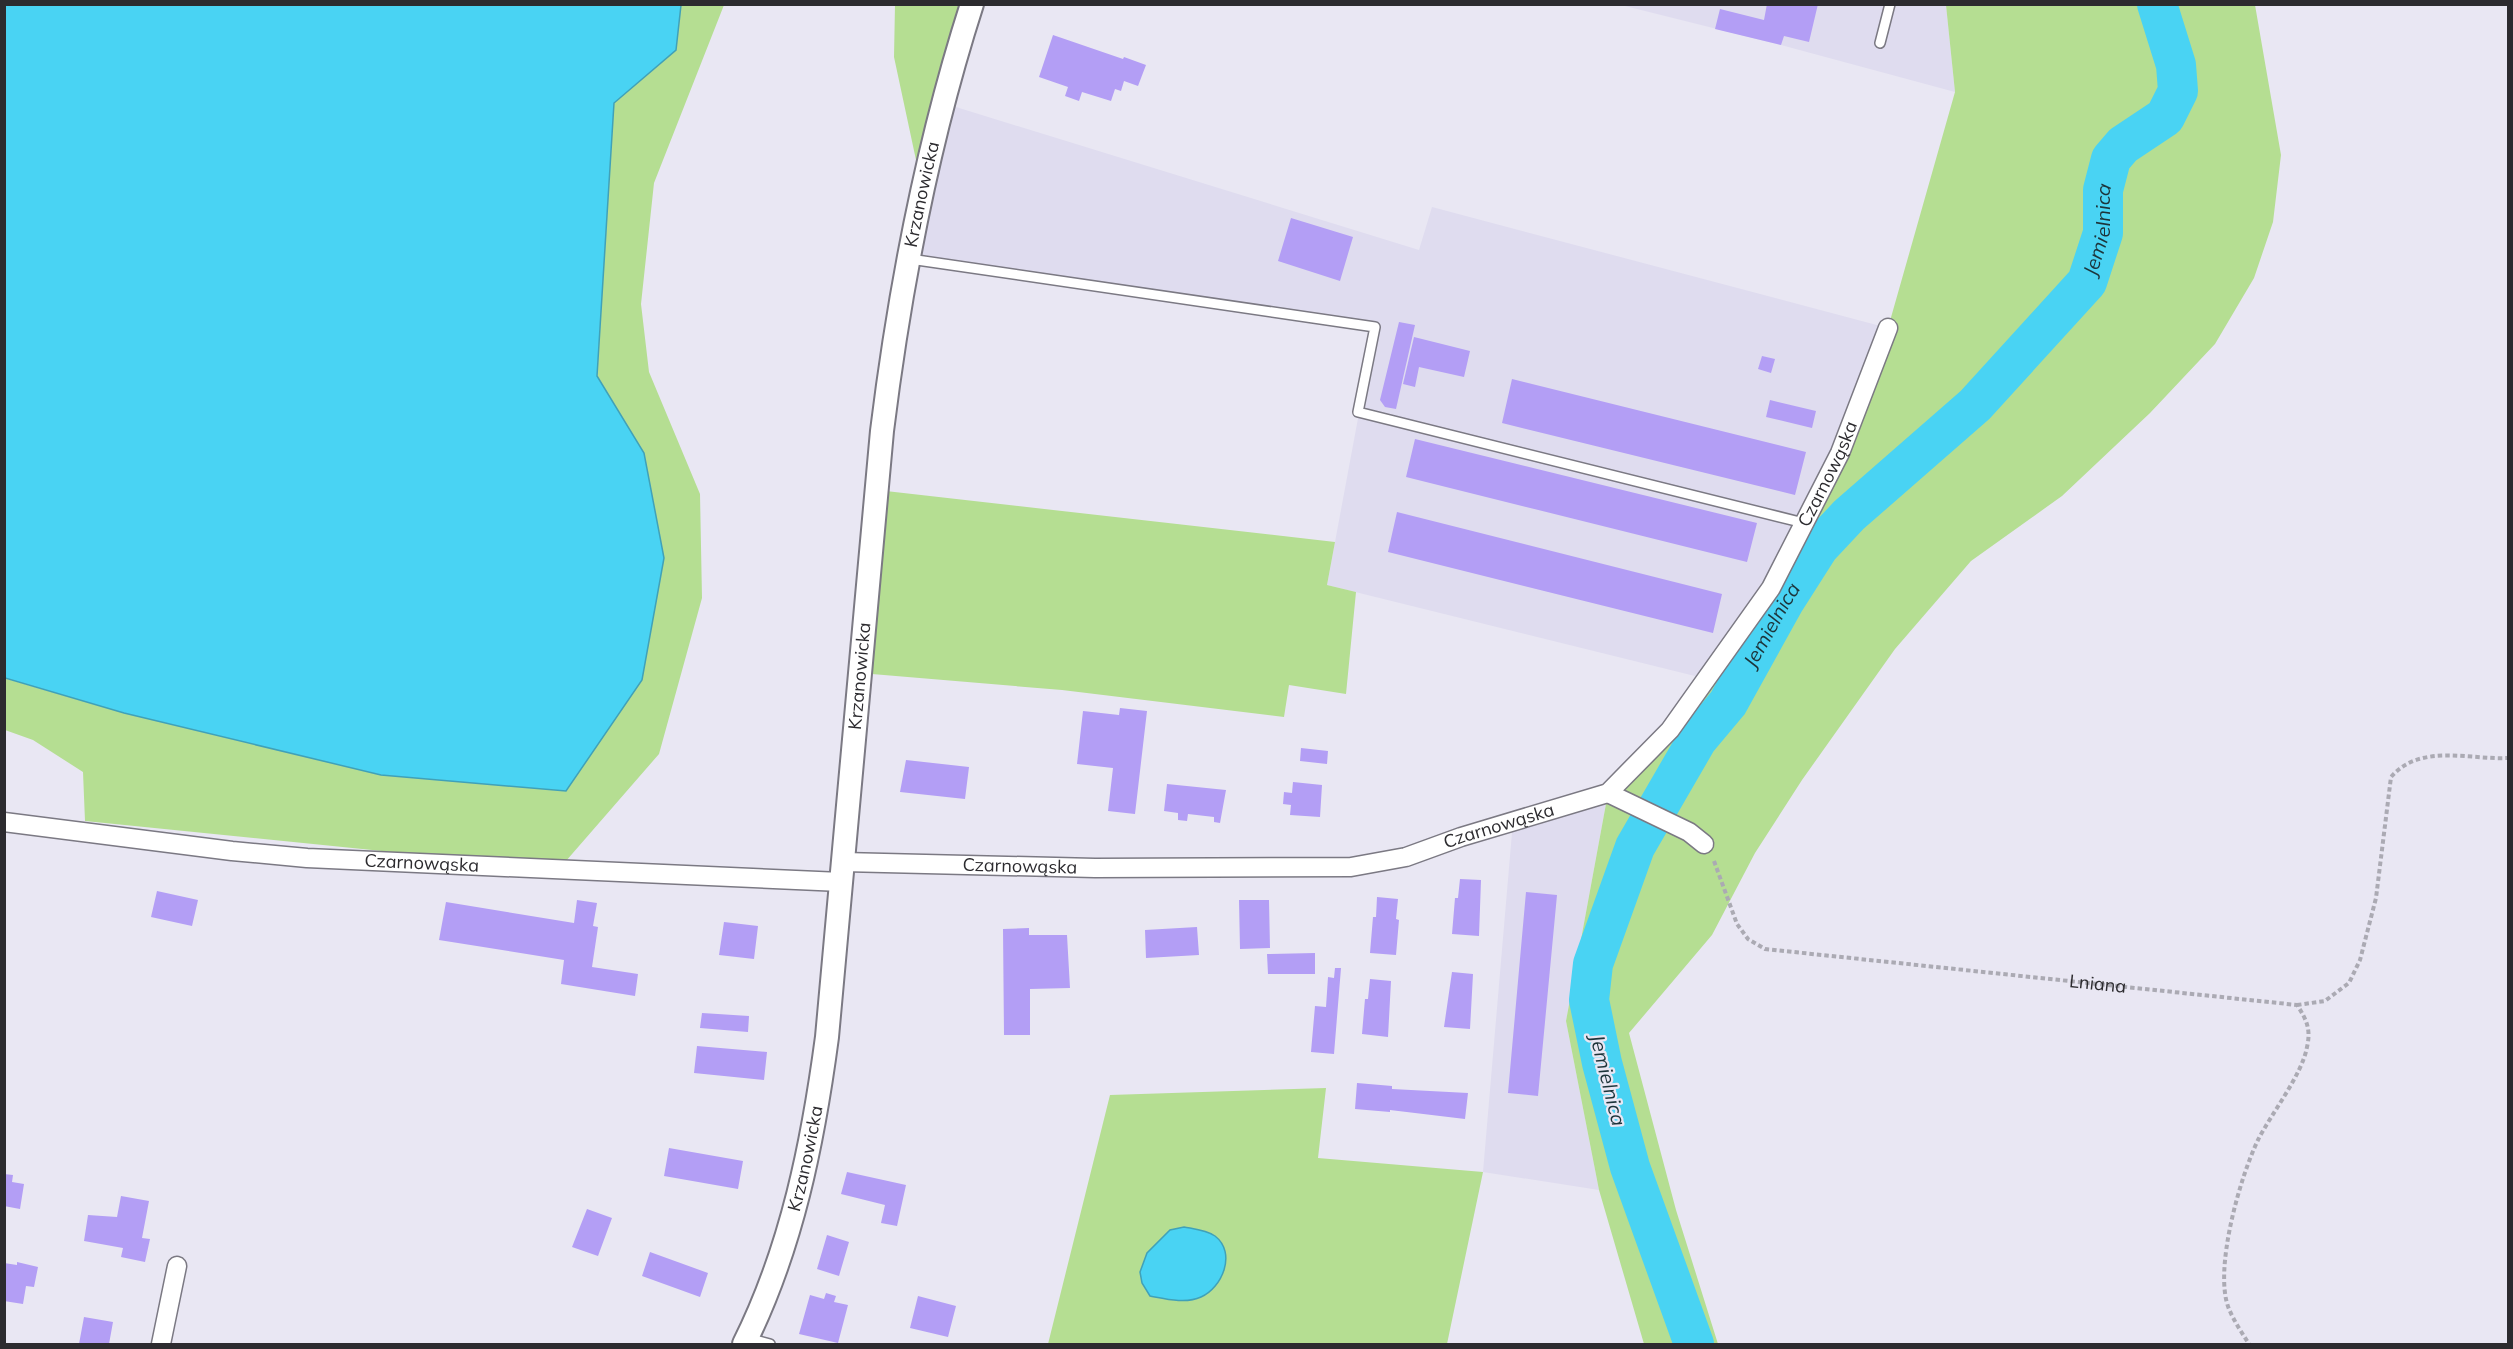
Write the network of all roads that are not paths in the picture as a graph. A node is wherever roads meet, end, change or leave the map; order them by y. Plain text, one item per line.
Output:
1 (972, 4) edge
2 (1890, 4) edge
3 (1881, 43) dead end
4 (907, 259) junction
5 (1888, 328) dead end
6 (1804, 523) junction
7 (1608, 793) junction
8 (4, 822) edge
9 (1704, 844) road end
10 (842, 872) junction
11 (177, 1266) dead end
12 (746, 1341) edge
13 (161, 1344) edge
14 (770, 1344) edge

1 - 4 street, Krzanowicka
2 - 3 lane
4 - 6 lane
4 - 10 street, Krzanowicka
5 - 6 street, Czarnowąska
6 - 7 street, Czarnowąska
7 - 9 street
7 - 10 street, Czarnowąska
8 - 10 street, Czarnowąska
10 - 12 street, Krzanowicka
11 - 13 street
12 - 14 lane

